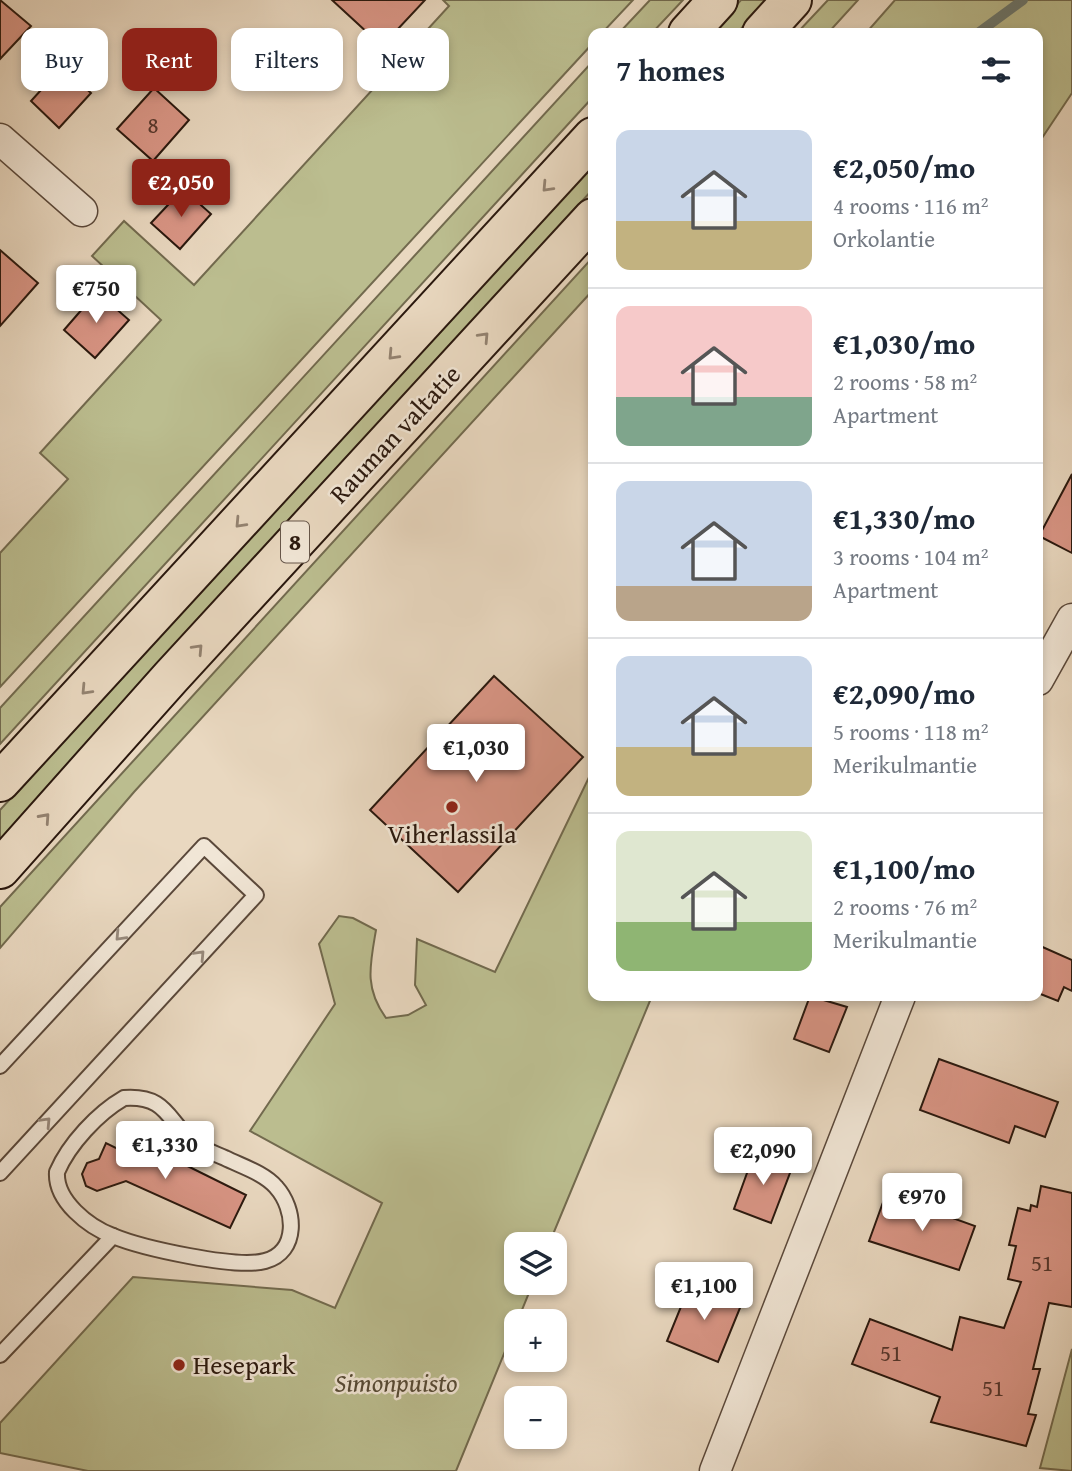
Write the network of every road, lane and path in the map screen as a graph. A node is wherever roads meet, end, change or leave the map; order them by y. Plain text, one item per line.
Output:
1 (718, 0) edge
2 (792, 0) edge
3 (693, 28) edge
4 (767, 28) edge
5 (0, 139) edge
6 (588, 142) edge
7 (82, 211) dead end
8 (588, 223) edge
9 (1072, 619) edge
10 (1043, 671) edge
11 (0, 782) edge
12 (0, 869) edge
13 (898, 1001) edge
14 (0, 1066) edge
15 (0, 1173) edge
16 (113, 1236) junction
17 (0, 1355) edge
18 (715, 1471) edge

1 - 3 highway
2 - 4 highway
5 - 7 street
6 -> 11 highway, Rauman valtatie / 8
12 -> 8 highway, Rauman valtatie / 8
9 - 10 street
13 - 18 street
15 -> 14 lane
16 - 16 lane
16 - 17 lane

